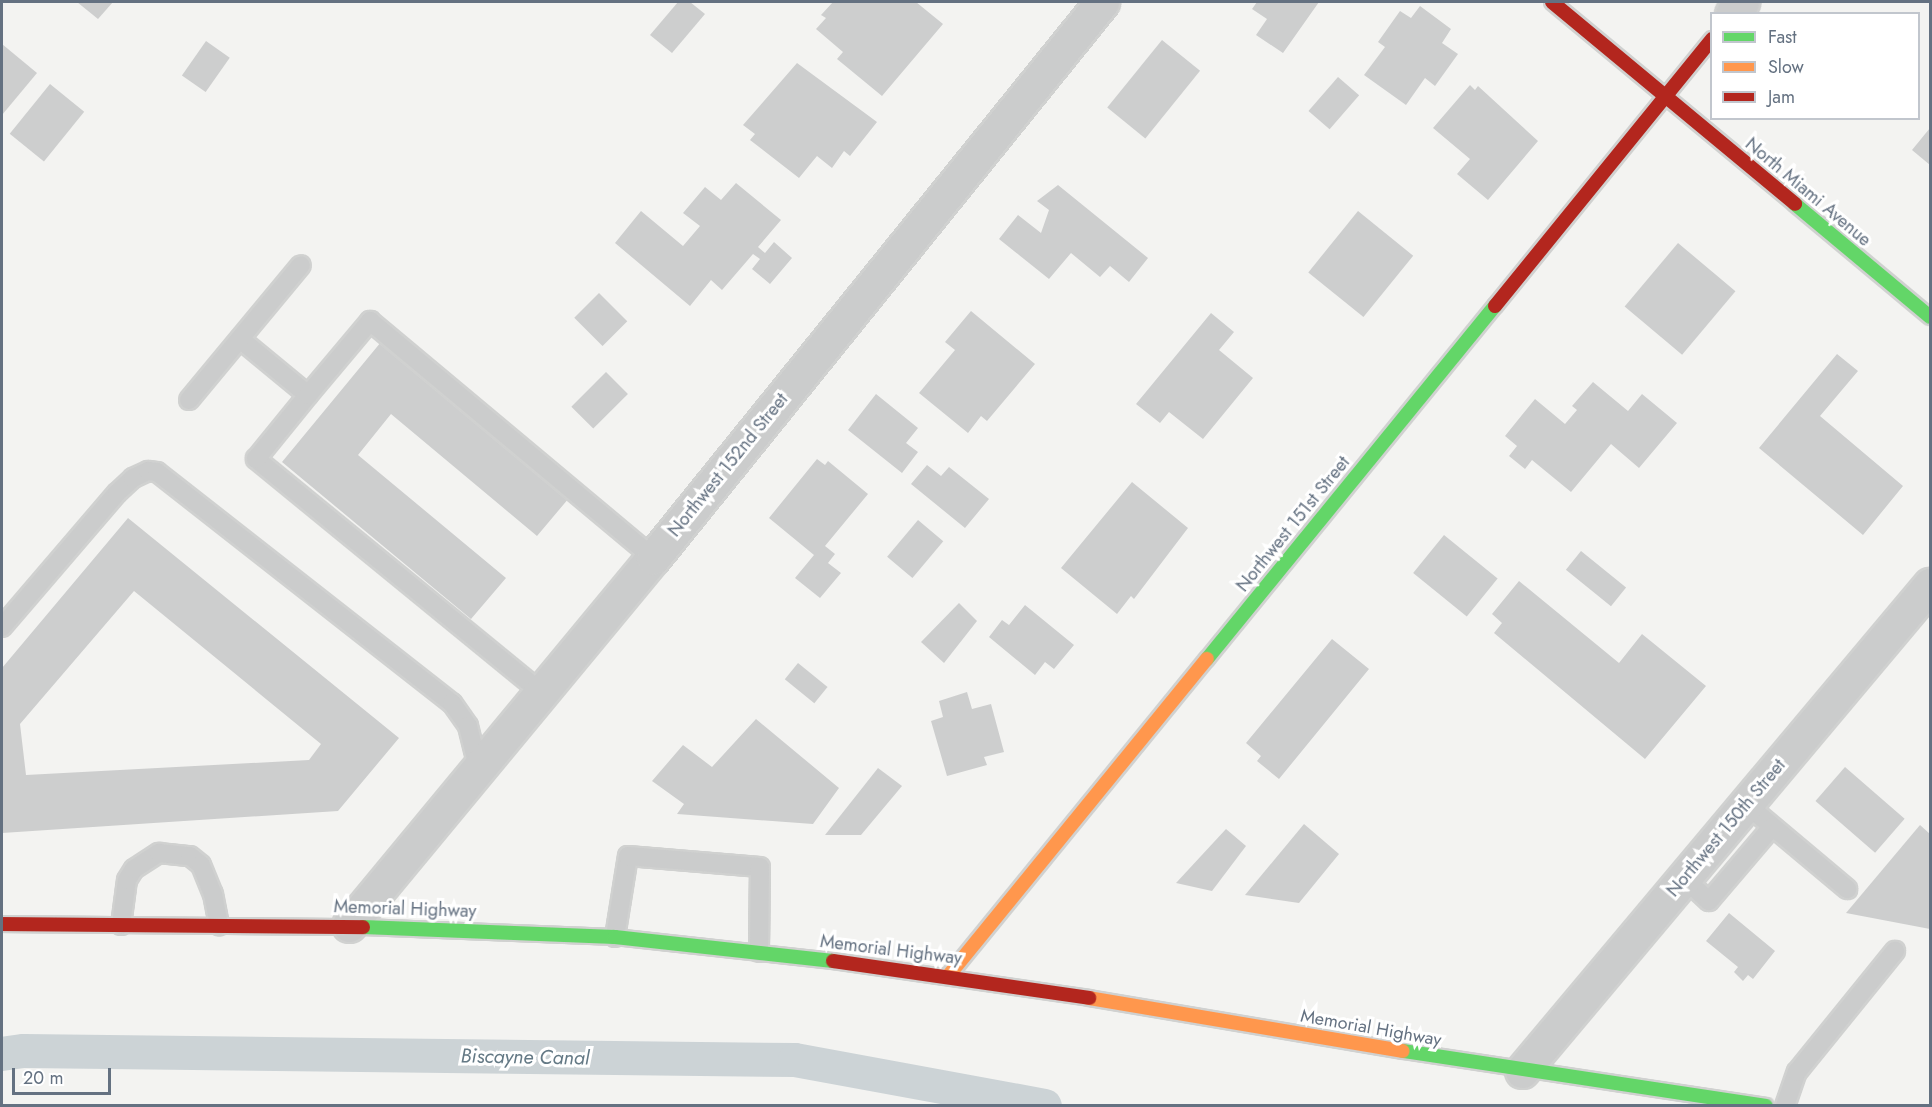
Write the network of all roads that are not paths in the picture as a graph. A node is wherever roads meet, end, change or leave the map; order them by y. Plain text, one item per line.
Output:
1 (1102, 2) edge
2 (1552, 2) edge
3 (1710, 41) edge
4 (1665, 95) junction
5 (301, 265) dead end
6 (1930, 317) edge
7 (240, 339) junction
8 (308, 395) junction
9 (189, 400) dead end
10 (653, 558) junction
11 (1930, 585) edge
12 (2, 627) edge
13 (542, 693) junction
14 (479, 771) junction
15 (1747, 805) junction
16 (1772, 827) junction
17 (1684, 878) junction
18 (1847, 889) dead end
19 (2, 924) edge
20 (219, 925) junction
21 (349, 925) junction
22 (121, 926) junction
23 (615, 937) junction
24 (1895, 951) dead end
25 (759, 952) junction
26 (949, 975) junction
27 (1522, 1071) junction
28 (1766, 1106) edge
29 (1785, 1106) edge

1 - 10 street, Northwest 152nd Street
2 - 4 street, North Miami Avenue
3 - 4 street, Northwest 151st Street
4 - 6 street, North Miami Avenue
4 - 26 street, Northwest 151st Street
5 - 7 lane
7 - 8 lane
7 - 9 lane
8 - 10 lane
8 - 13 lane
10 - 13 street, Northwest 152nd Street
11 - 15 street, Northwest 150th Street
12 - 14 lane
13 - 14 street, Northwest 152nd Street
14 - 21 street, Northwest 152nd Street
15 - 16 lane
15 - 17 street, Northwest 150th Street
16 - 17 lane
16 - 18 lane
17 - 27 street, Northwest 150th Street
19 - 22 street, Memorial Highway
20 - 21 street, Memorial Highway
20 - 22 street, Memorial Highway
20 - 22 lane
21 - 23 street, Memorial Highway
23 - 25 street, Memorial Highway
23 - 25 lane
24 - 29 lane
25 - 26 street, Memorial Highway
26 - 27 street, Memorial Highway
27 - 28 street, Memorial Highway

